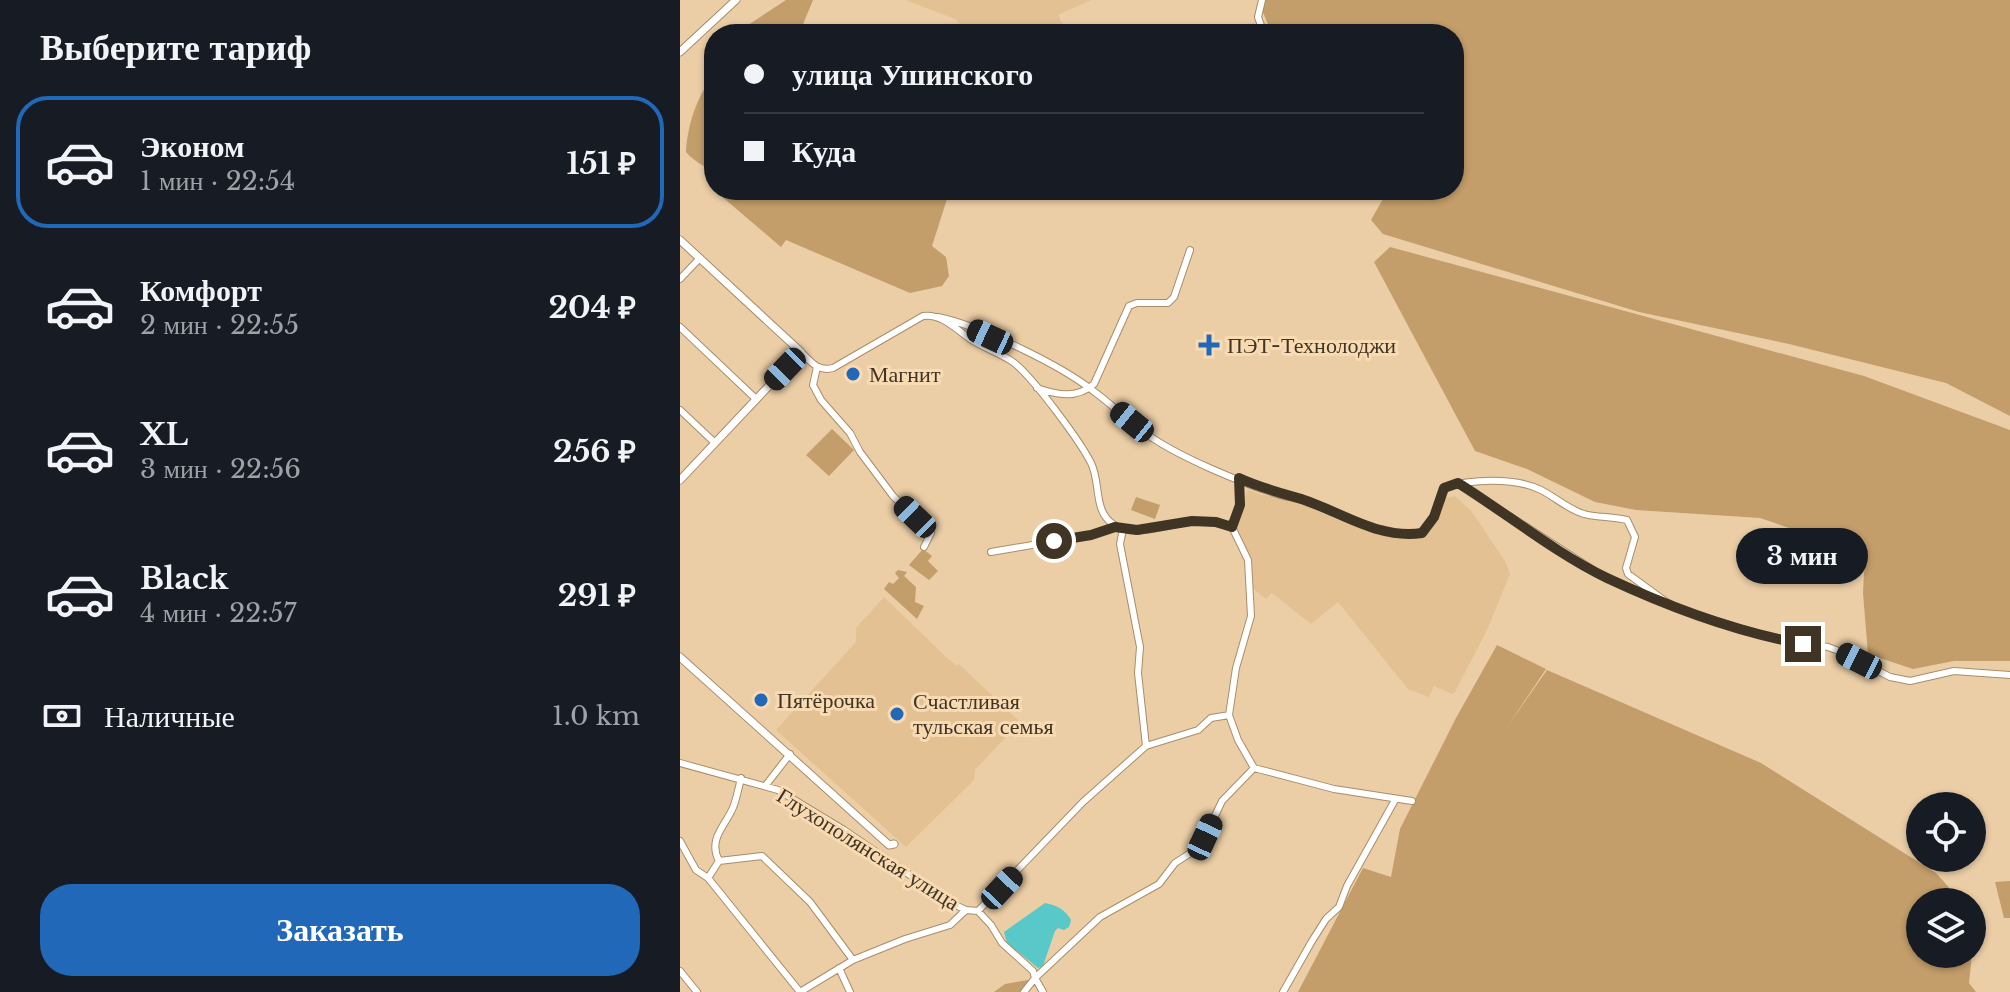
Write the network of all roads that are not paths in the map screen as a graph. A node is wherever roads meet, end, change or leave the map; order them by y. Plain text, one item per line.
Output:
1 (736, 0) edge
2 (1262, 0) edge
3 (710, 24) edge
4 (1260, 24) edge
5 (704, 30) edge
6 (680, 52) edge
7 (680, 240) edge
8 (1190, 250) dead end
9 (700, 258) junction
10 (680, 279) edge
11 (938, 317) junction
12 (680, 327) edge
13 (801, 352) junction
14 (817, 367) junction
15 (1037, 388) junction
16 (1090, 388) junction
17 (756, 399) junction
18 (680, 410) edge
19 (714, 442) junction
20 (1239, 478) junction
21 (680, 480) edge
22 (1458, 483) junction
23 (1103, 514) junction
24 (1232, 527) junction
25 (1119, 528) junction
26 (1097, 533) junction
27 (924, 547) dead end
28 (991, 552) dead end
29 (1665, 601) junction
30 (682, 661) edge
31 (2010, 675) edge
32 (1230, 713) junction
33 (1146, 746) junction
34 (790, 754) junction
35 (680, 763) edge
36 (1254, 768) junction
37 (741, 778) junction
38 (766, 785) junction
39 (1395, 800) junction
40 (1412, 801) dead end
41 (680, 841) edge
42 (894, 844) dead end
43 (719, 861) junction
44 (708, 878) junction
45 (966, 910) junction
46 (978, 911) junction
47 (853, 960) junction
48 (839, 968) junction
49 (680, 971) edge
50 (1034, 975) junction
51 (697, 992) edge
52 (800, 992) edge
53 (850, 992) edge
54 (1024, 992) edge
55 (1043, 992) edge
56 (1283, 992) edge

1 - 3 street
2 - 4 street
5 - 6 street
7 - 9 street
8 - 16 street
9 - 10 street
9 - 13 street
11 - 14 street
11 - 15 street
11 - 16 street
12 - 17 street
13 - 14 street
13 - 17 street
14 - 27 street
15 - 16 street
15 - 23 street
16 - 20 street
17 - 19 street
18 - 19 street
19 - 21 street
20 - 22 street
20 - 24 street
22 - 29 street
22 - 29 street
23 - 25 street
23 - 26 street
24 - 25 street
24 - 32 street
25 - 26 street
25 - 33 street
26 - 28 street
29 - 31 street
30 - 34 street
32 - 33 street
32 - 36 street
33 - 46 street
34 - 38 street
34 - 42 street
35 - 37 street, Глухополянская улица
36 - 39 street
36 - 50 street
37 - 38 street, Глухополянская улица
37 - 43 street
38 - 45 street, Глухополянская улица
39 - 40 street
39 - 56 street
41 - 44 street
43 - 44 street
43 - 47 street
44 - 52 street
45 - 46 street, Глухополянская улица
45 - 47 street
46 - 50 street, Глухополянская улица
47 - 48 street
48 - 52 street
48 - 53 street
49 - 51 street
50 - 54 street
50 - 55 street, Глухополянская улица

